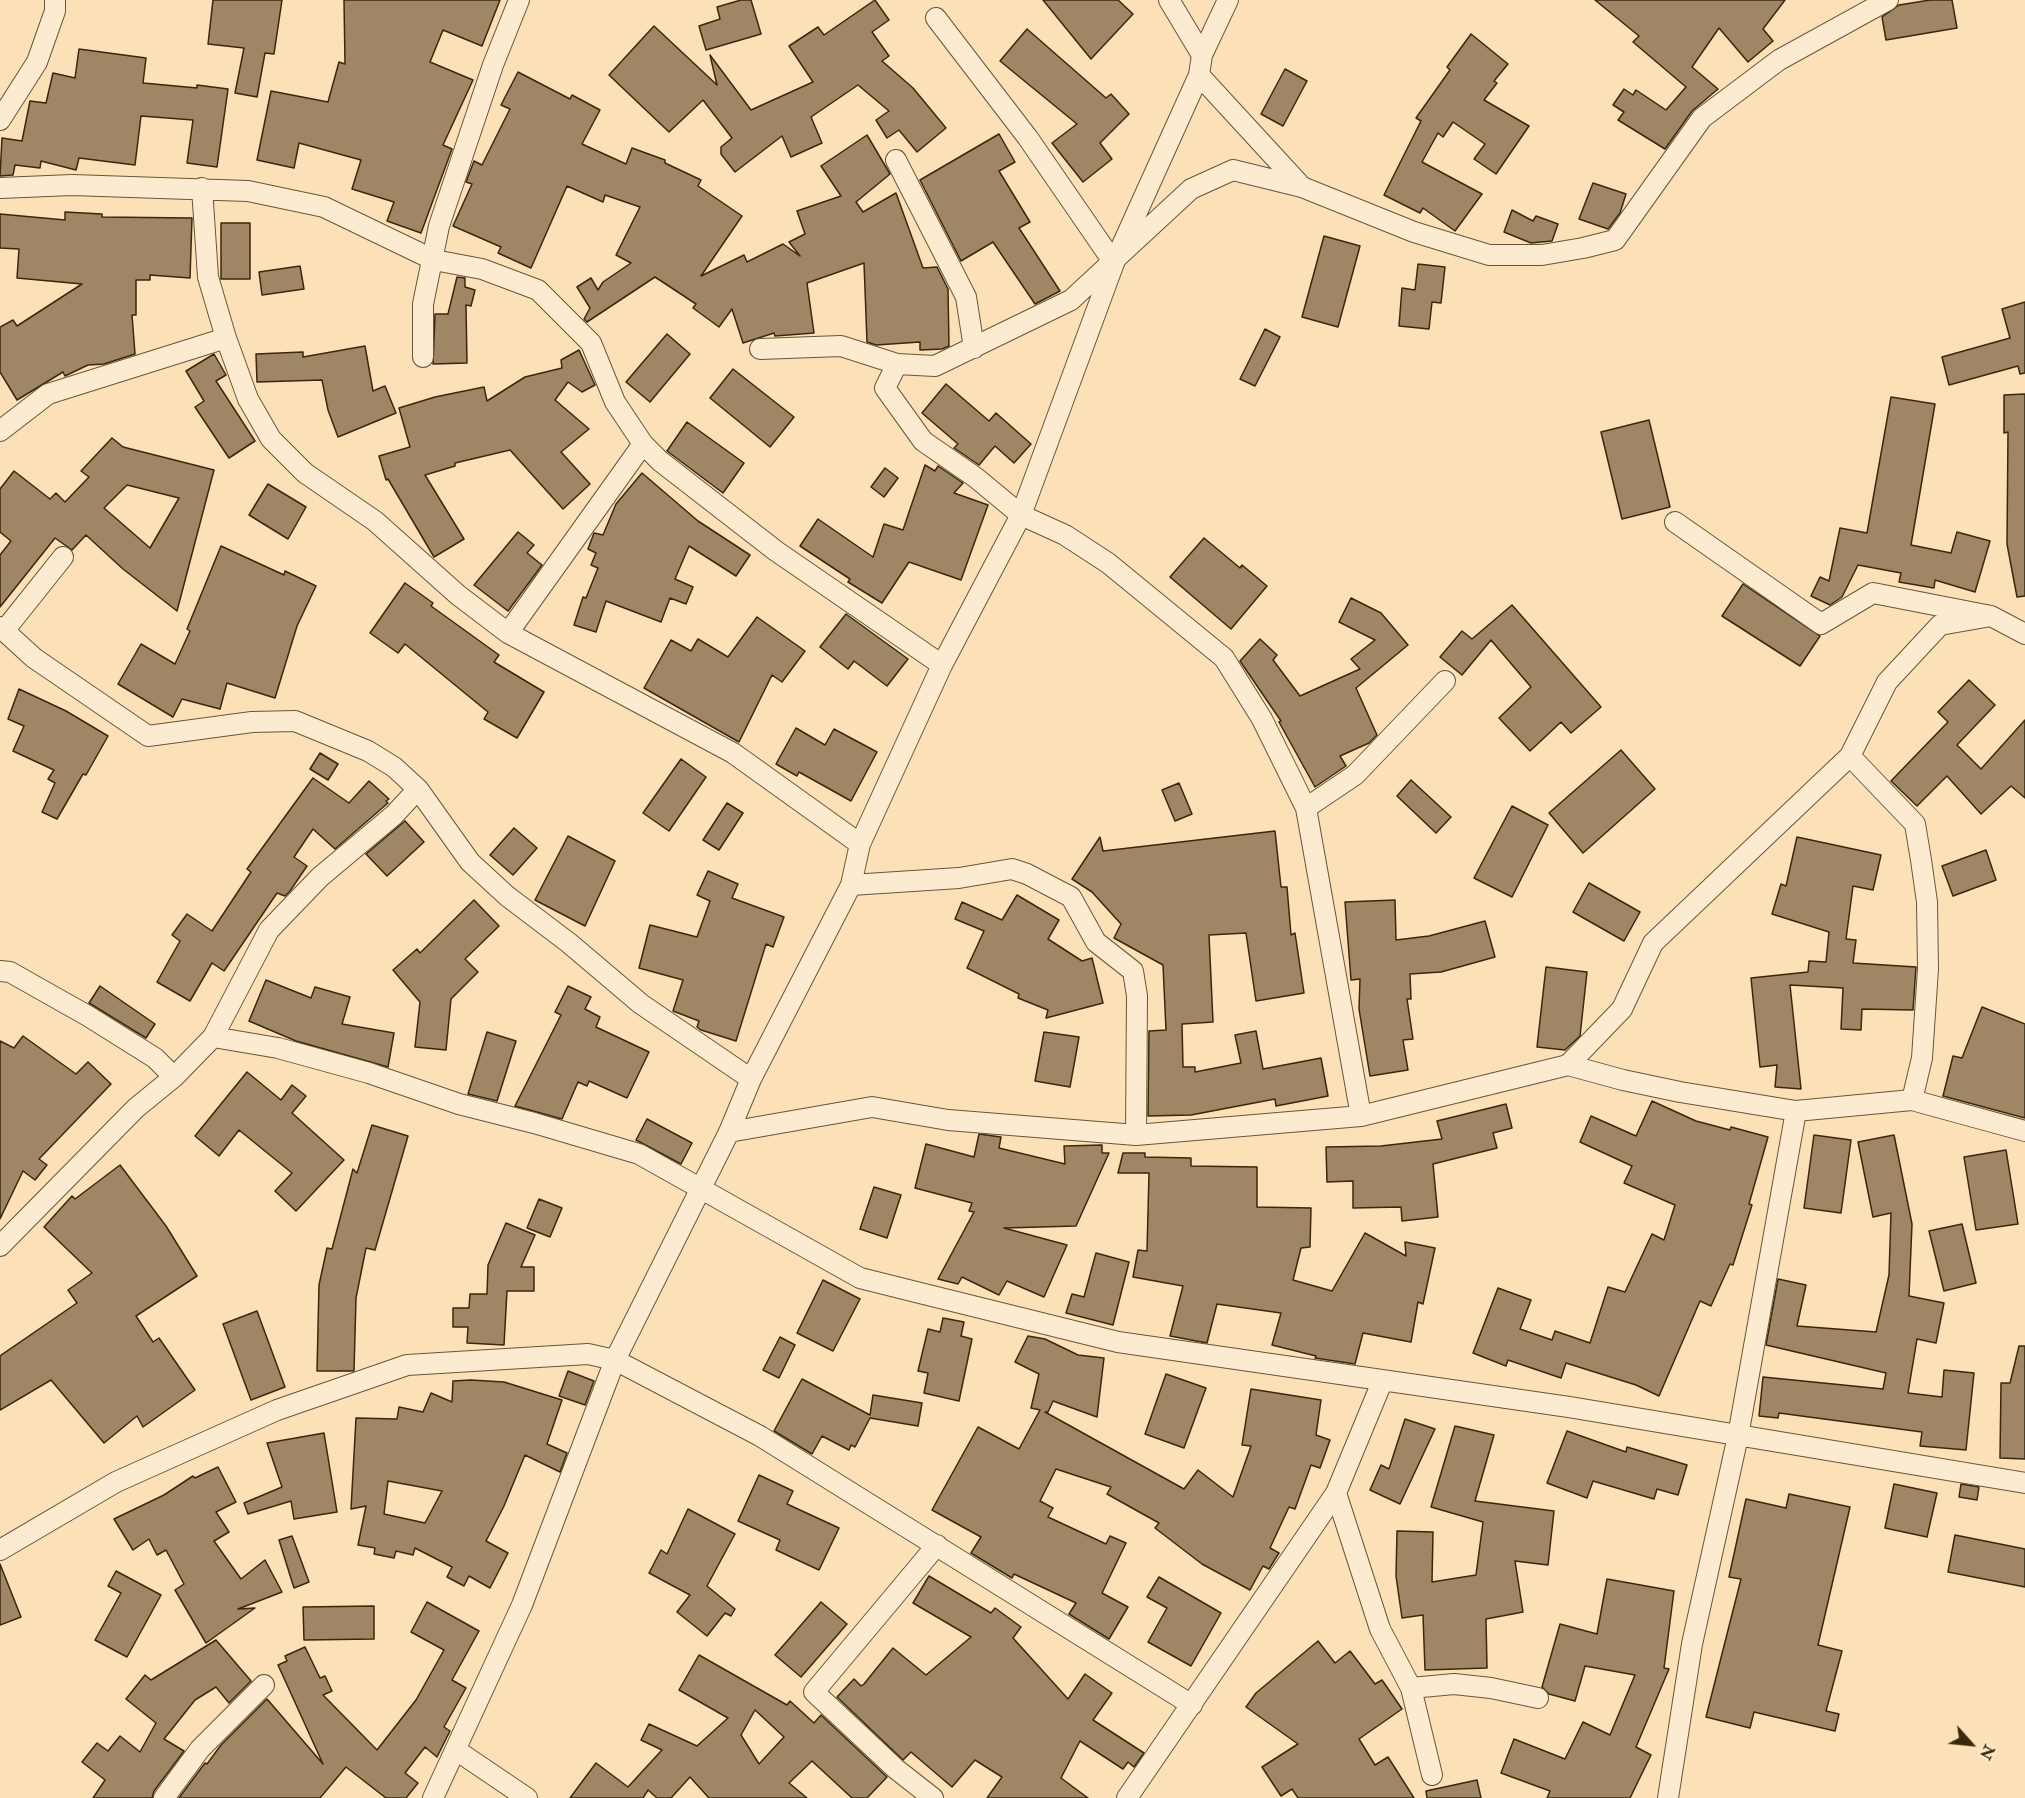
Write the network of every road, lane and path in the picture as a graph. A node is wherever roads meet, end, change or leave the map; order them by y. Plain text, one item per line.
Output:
1 (55, 0) edge
2 (519, 0) edge
3 (1169, 0) edge
4 (1228, 0) edge
5 (1888, 0) edge
6 (936, 18) dead end
7 (1201, 65) junction
8 (0, 120) edge
9 (896, 160) dead end
10 (1302, 187) junction
11 (0, 188) edge
12 (202, 188) junction
13 (434, 260) junction
14 (1114, 263) junction
15 (225, 338) junction
16 (974, 348) junction
17 (760, 350) dead end
18 (423, 357) dead end
19 (897, 364) junction
20 (0, 431) edge
21 (643, 444) junction
22 (1021, 515) junction
23 (1675, 522) dead end
24 (63, 557) dead end
25 (1991, 616) junction
26 (2, 629) edge
27 (508, 633) junction
28 (2025, 634) edge
29 (942, 665) junction
30 (1444, 681) dead end
31 (1850, 756) junction
32 (418, 789) junction
33 (1306, 808) junction
34 (860, 844) junction
35 (851, 885) junction
36 (0, 971) edge
37 (213, 1037) junction
38 (1568, 1065) junction
39 (174, 1077) junction
40 (751, 1079) junction
41 (1912, 1100) junction
42 (1796, 1111) junction
43 (1361, 1116) junction
44 (2025, 1131) edge
45 (729, 1132) junction
46 (1136, 1135) junction
47 (701, 1189) junction
48 (0, 1246) edge
49 (615, 1360) junction
50 (1382, 1382) junction
51 (1738, 1437) junction
52 (2025, 1483) edge
53 (1336, 1492) junction
54 (937, 1545) junction
55 (0, 1550) edge
56 (264, 1685) dead end
57 (1410, 1688) junction
58 (1538, 1698) dead end
59 (1192, 1705) junction
60 (456, 1750) junction
61 (1432, 1775) dead end
62 (164, 1798) edge
63 (433, 1798) edge
64 (527, 1798) edge
65 (933, 1798) edge
66 (1127, 1798) edge
67 (1668, 1798) edge

1 - 8 street
2 - 13 street
3 - 7 street
4 - 7 street
5 - 10 street
6 - 14 street
7 - 10 street
7 - 14 street
9 - 16 street
10 - 14 street
11 - 12 street
12 - 13 street
12 - 15 street
13 - 18 street
13 - 21 street
14 - 16 street
14 - 22 street
15 - 20 street
15 - 27 street
16 - 19 street
17 - 19 street
19 - 22 street
21 - 27 street
21 - 29 street
22 - 29 street
22 - 33 street
23 - 25 street
24 - 26 street
25 - 28 street
25 - 31 street
26 - 32 street
27 - 34 street
29 - 34 street
30 - 33 street
31 - 38 street
31 - 41 street
32 - 37 street
32 - 40 street
33 - 43 street
34 - 35 street
35 - 40 street
35 - 46 street
36 - 39 street
37 - 39 street
37 - 47 street
38 - 42 street
38 - 43 street
39 - 48 street
40 - 45 street
41 - 42 street
41 - 44 street
42 - 51 street
43 - 46 street
45 - 46 street
45 - 47 street
47 - 49 street
47 - 50 street
49 - 54 street
49 - 55 street
49 - 60 street
50 - 51 street
50 - 53 street
51 - 52 street
51 - 67 street
53 - 57 street
53 - 59 street
54 - 59 street
54 - 65 street
56 - 62 street
57 - 58 street
57 - 61 street
59 - 66 street
60 - 63 street
60 - 64 street

